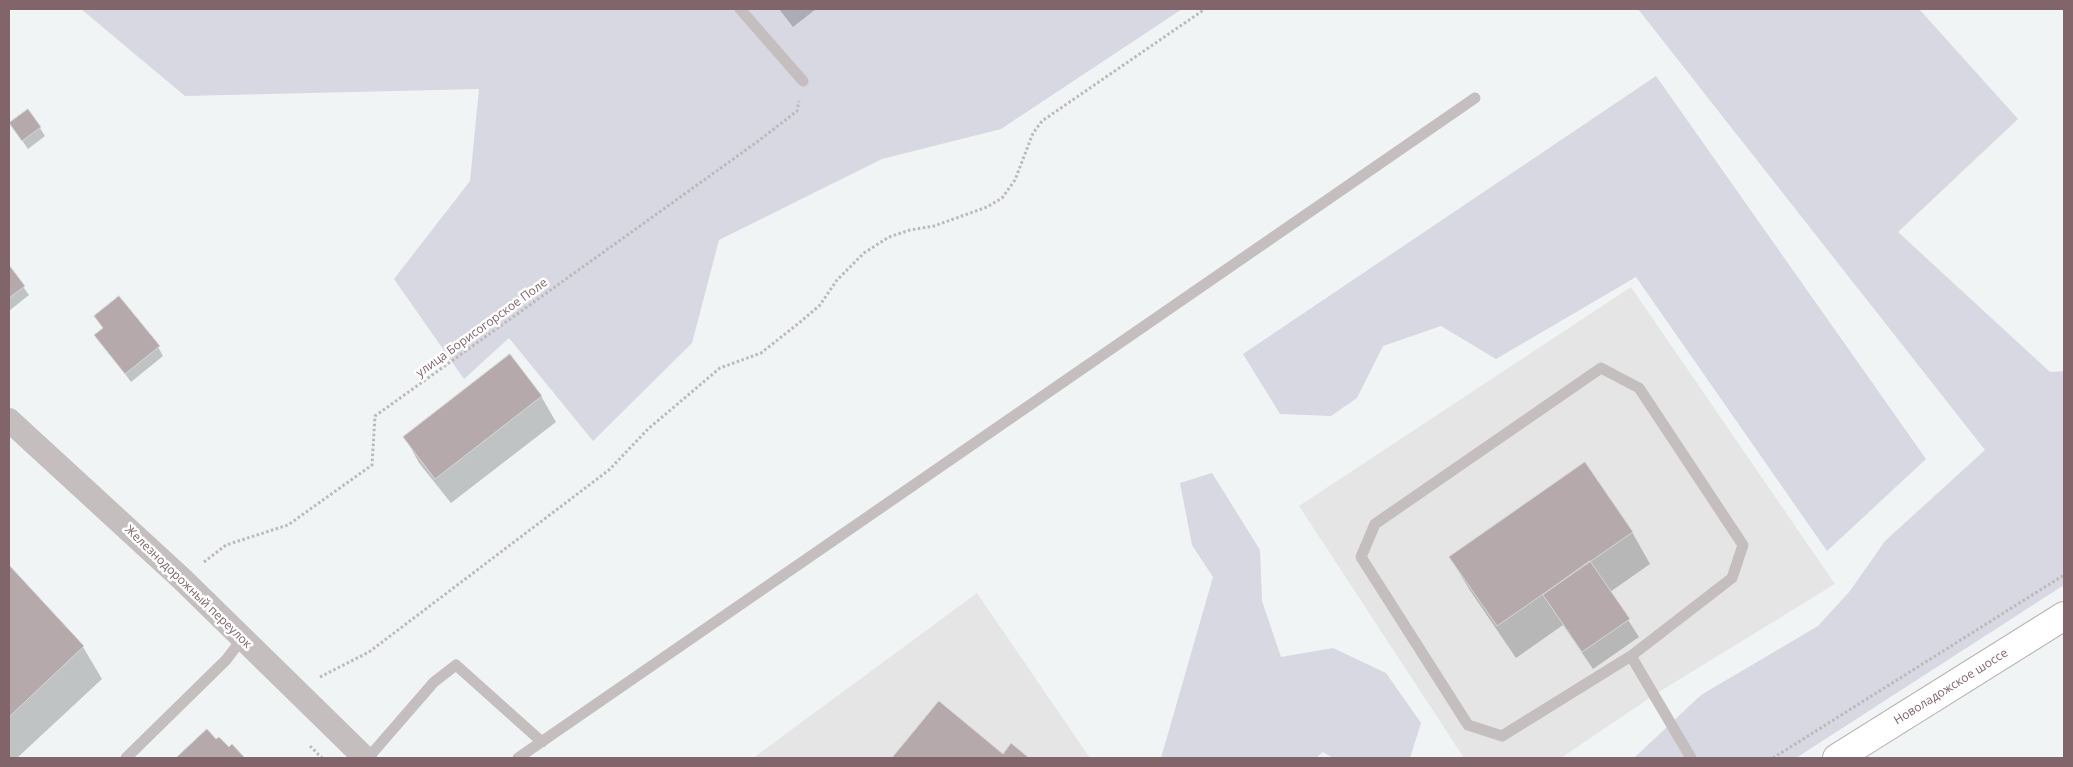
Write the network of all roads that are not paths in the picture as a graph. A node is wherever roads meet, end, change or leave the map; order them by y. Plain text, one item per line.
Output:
1 (740, 9) edge
2 (803, 81) road end
3 (1475, 98) dead end
4 (9, 420) edge
5 (2064, 616) edge
6 (242, 639) junction
7 (1631, 656) junction
8 (542, 742) junction
9 (126, 758) edge
10 (366, 758) edge
11 (518, 758) edge
12 (1691, 758) edge
13 (1837, 758) edge

1 - 2 lane
3 - 8 lane
4 - 6 street, Железнодорожный переулок
5 - 13 main road, Новоладожское шоссе
6 - 9 lane
6 - 10 street, Железнодорожный переулок
7 - 7 lane
7 - 12 lane
8 - 10 lane
8 - 11 lane

